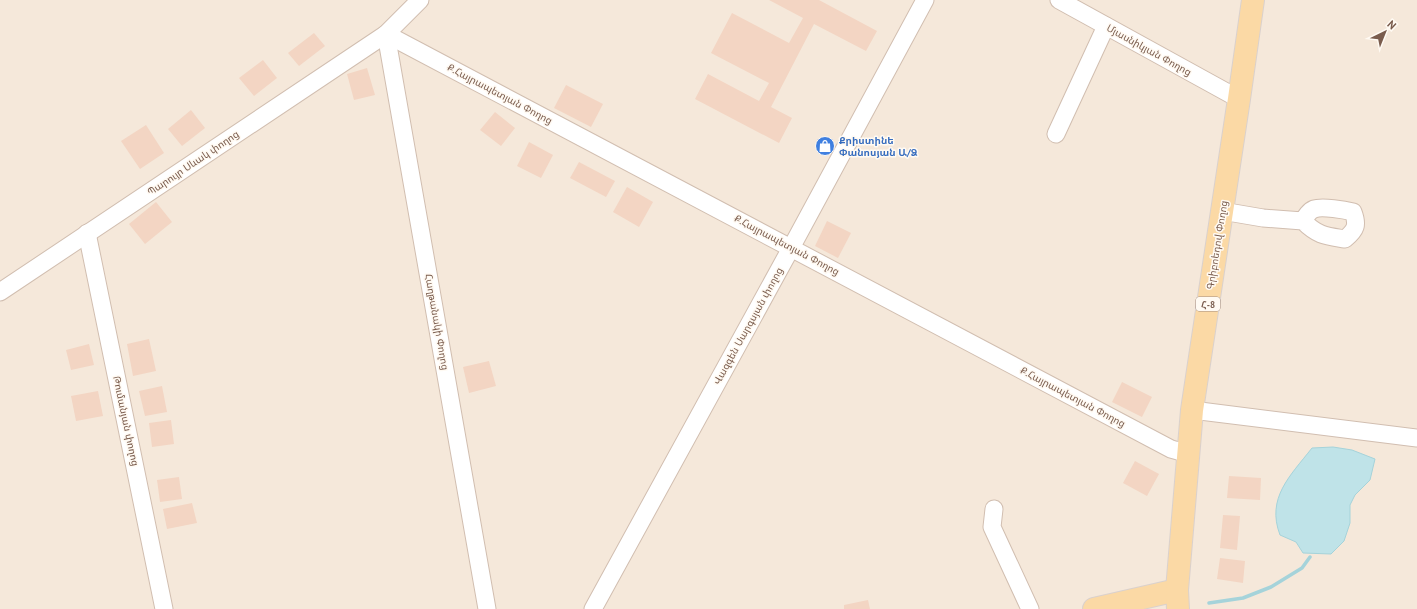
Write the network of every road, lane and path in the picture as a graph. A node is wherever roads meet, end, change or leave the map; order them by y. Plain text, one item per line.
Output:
1 (420, 0) edge
2 (925, 0) edge
3 (1058, 0) edge
4 (1253, 0) edge
5 (1106, 26) junction
6 (386, 34) junction
7 (1239, 99) junction
8 (1056, 134) dead end
9 (1222, 211) junction
10 (1303, 221) dead end
11 (87, 233) junction
12 (791, 248) junction
13 (0, 292) edge
14 (1192, 410) junction
15 (1417, 438) edge
16 (1189, 454) junction
17 (994, 509) dead end
18 (1178, 600) edge
19 (164, 609) edge
20 (488, 609) edge
21 (593, 609) edge
22 (1030, 609) edge
23 (1094, 609) edge

1 - 6 street, Պարույր Սևակ փողոց
2 - 12 street, Վազգեն Սարգսյան փողոց
3 - 5 street, Մյասնիկյան Փողոց
4 - 7 main road, Գրիբոեդով Փողոց / Հ-8
5 - 7 street, Մյասնիկյան Փողոց
5 - 8 street
6 - 11 street, Պարույր Սևակ փողոց
6 - 12 street, Ք.Հայրապետյան Փողոց
6 - 20 street, Հաղթանակի Փողոց
7 - 9 main road, Գրիբոեդով Փողոց / Հ-8
9 - 10 street
9 - 14 main road, Գրիբոեդով Փողոց / Հ-8
11 - 13 street, Պարույր Սևակ փողոց
11 - 19 street, Թումանյան փողոց
12 - 16 street, Ք.Հայրապետյան Փողոց
12 - 21 street, Վազգեն Սարգսյան փողոց
14 - 15 street
14 - 16 main road, Գրիբոեդով Փողոց / Հ-8
16 - 18 main road, Գրիբոեդով Փողոց / Հ-8
17 - 22 street
18 - 23 main road

